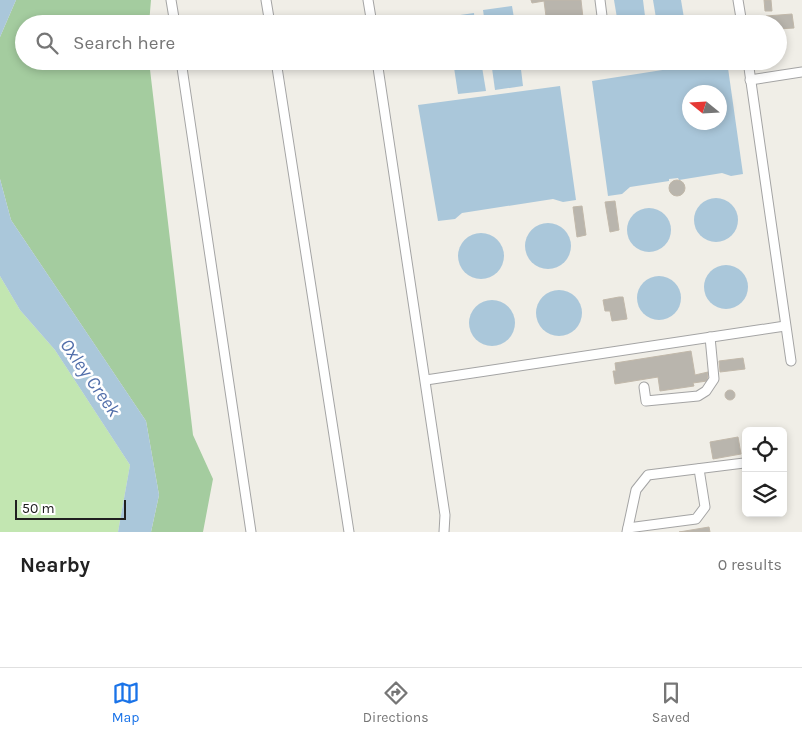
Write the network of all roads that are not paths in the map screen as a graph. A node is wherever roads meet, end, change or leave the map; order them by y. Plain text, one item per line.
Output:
1 (171, 0) edge
2 (266, 0) edge
3 (368, 0) edge
4 (600, 0) edge
5 (738, 0) edge
6 (174, 15) edge
7 (268, 15) edge
8 (370, 15) edge
9 (602, 15) edge
10 (740, 15) edge
11 (182, 70) edge
12 (277, 70) edge
13 (378, 70) edge
14 (749, 70) edge
15 (802, 72) edge
16 (750, 80) junction
17 (785, 326) junction
18 (710, 337) junction
19 (791, 361) dead end
20 (426, 380) junction
21 (644, 387) dead end
22 (742, 463) edge
23 (698, 469) junction
24 (627, 530) edge
25 (251, 532) edge
26 (348, 532) edge
27 (444, 532) edge

1 - 6 lane
2 - 7 lane
3 - 8 lane
4 - 9 lane
5 - 10 lane
11 - 25 lane
12 - 26 lane
13 - 20 lane
14 - 16 lane
15 - 16 lane
16 - 17 lane
17 - 18 lane
17 - 19 lane
18 - 20 lane
18 - 21 lane
20 - 27 lane
22 - 23 lane
23 - 24 lane
23 - 24 lane

